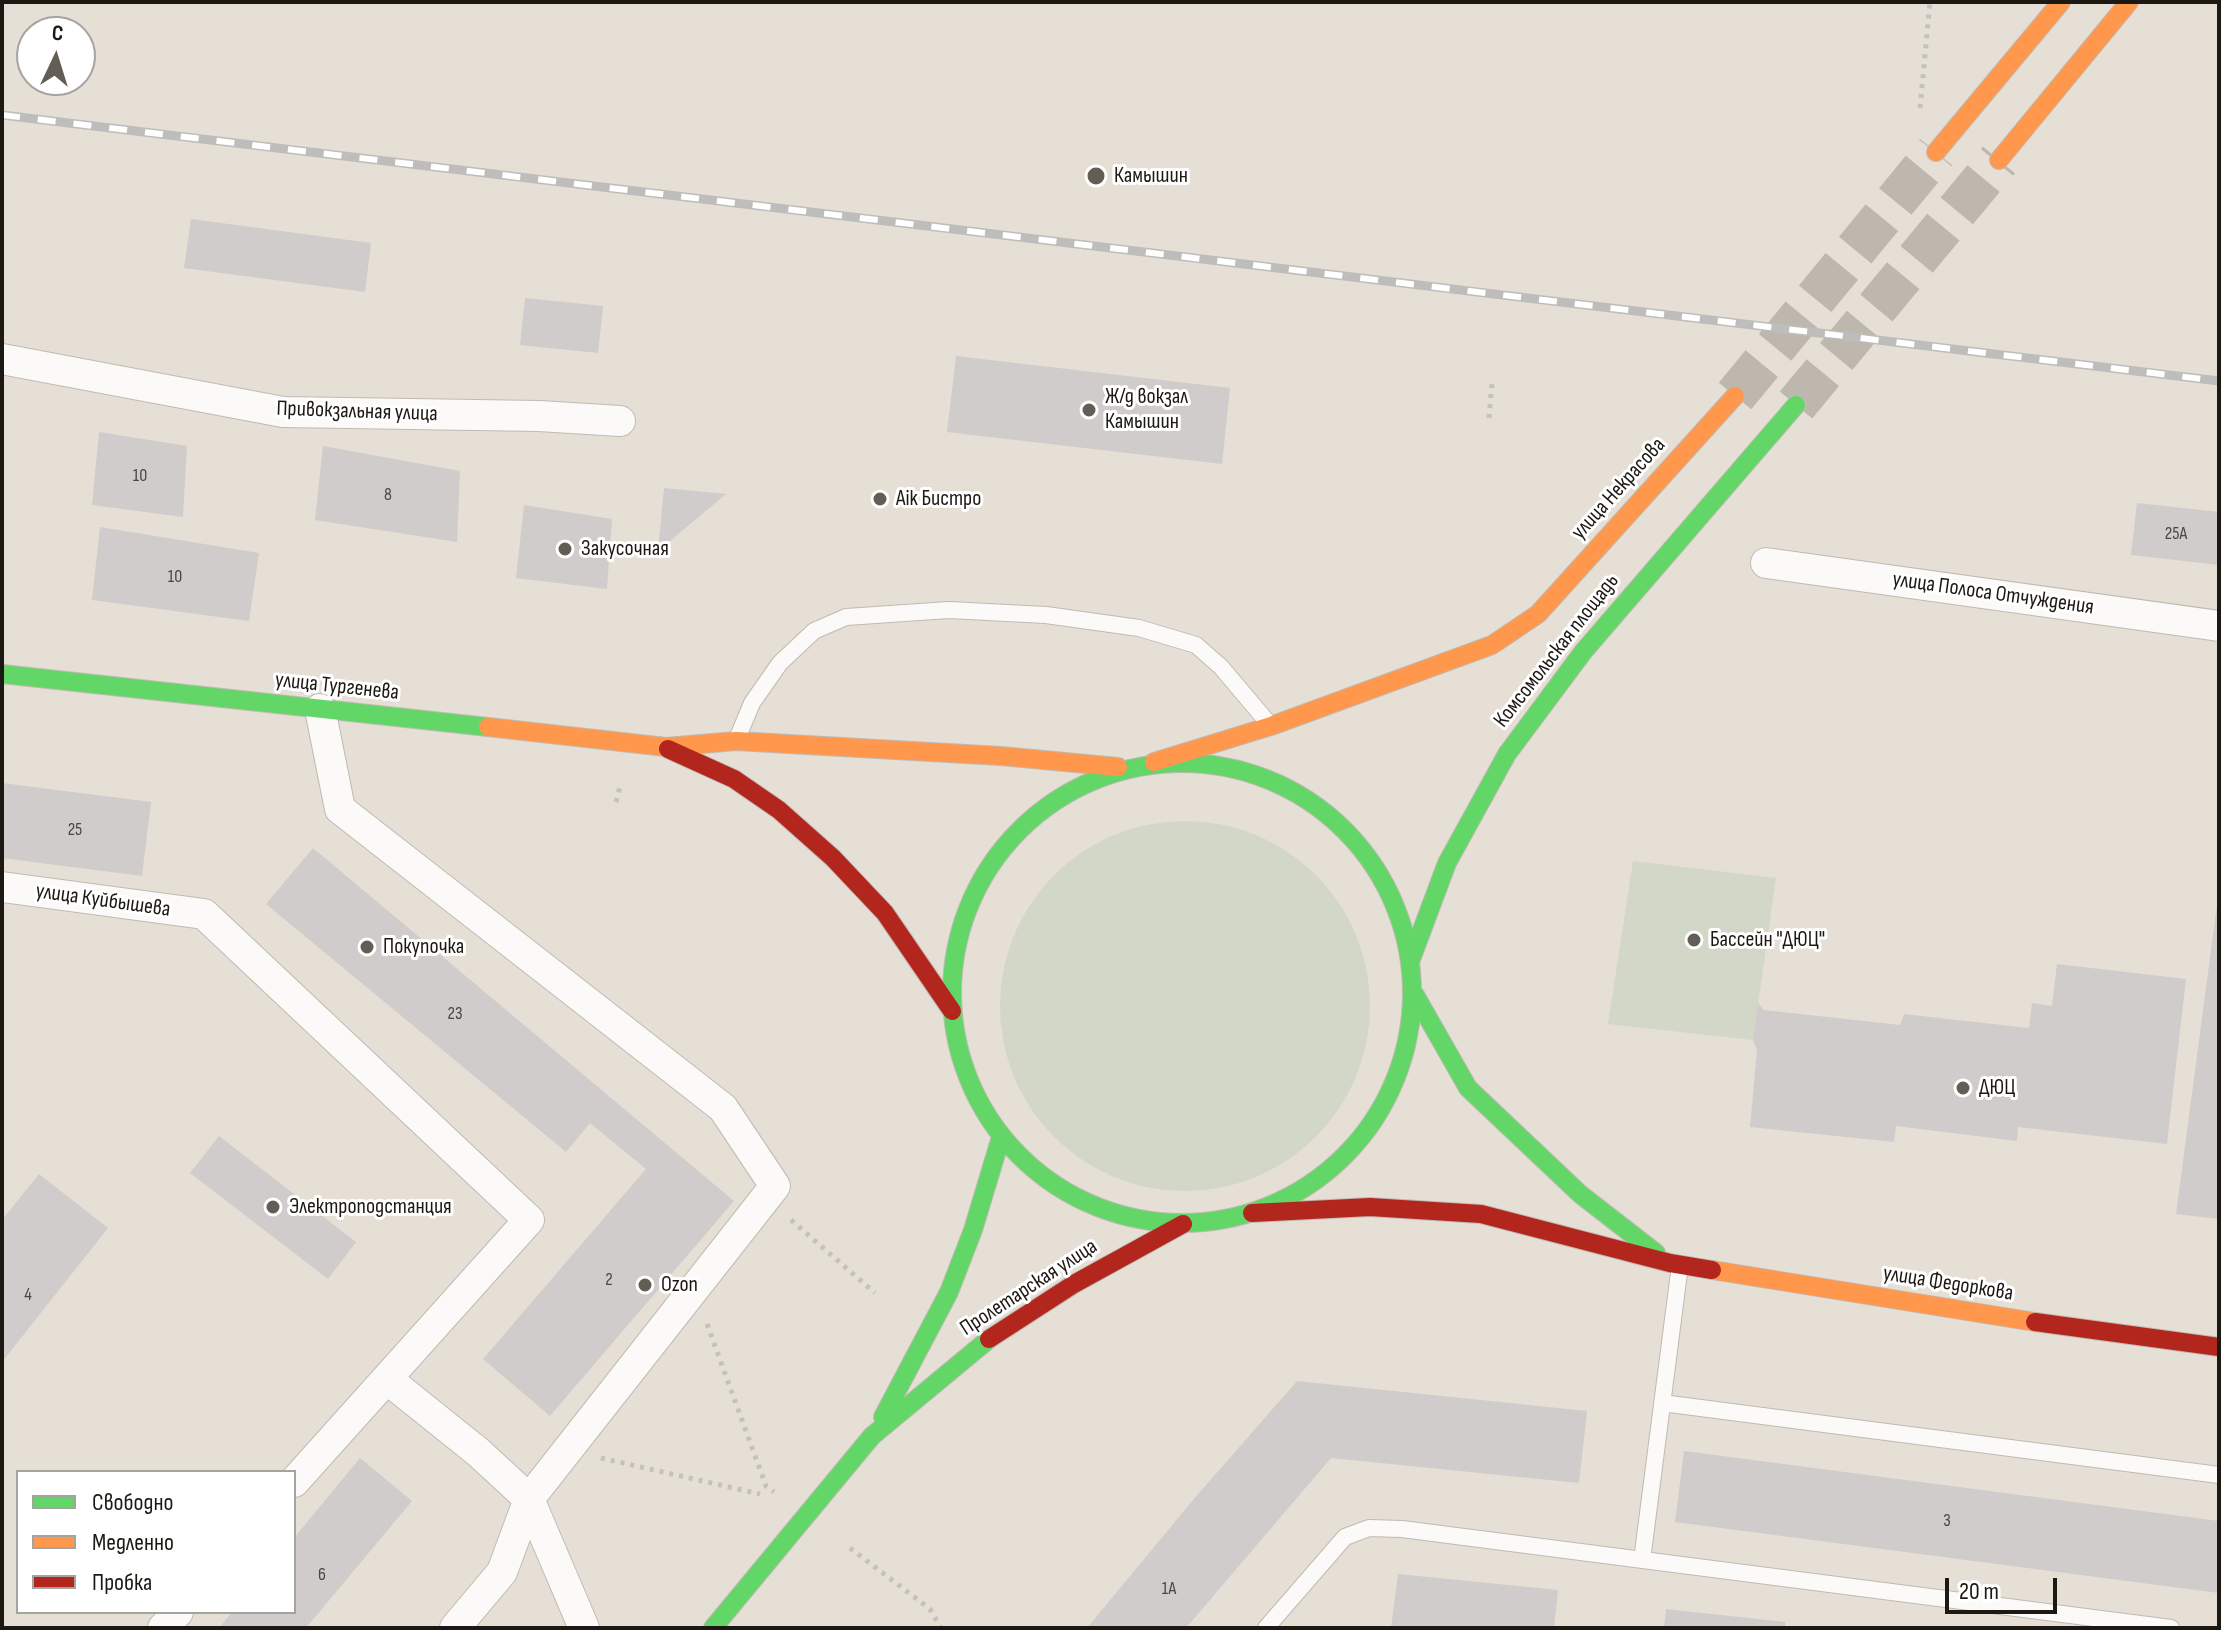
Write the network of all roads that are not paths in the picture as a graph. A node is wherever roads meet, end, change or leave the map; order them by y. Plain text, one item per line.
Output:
1 (2061, 2) edge
2 (2129, 2) edge
3 (1936, 152) tunnel mouth
4 (1999, 160) tunnel mouth
5 (2, 359) edge
6 (1735, 396) tunnel mouth
7 (1796, 405) tunnel mouth
8 (620, 421) dead end
9 (1766, 563) dead end
10 (1538, 614) joint
11 (2219, 626) edge
12 (2, 674) edge
13 (320, 709) junction
14 (1271, 726) junction
15 (736, 741) junction
16 (666, 747) junction
17 (1154, 762) junction
18 (1118, 767) junction
19 (2, 887) edge
20 (1410, 962) junction
21 (1415, 995) junction
22 (952, 1011) junction
23 (1001, 1137) junction
24 (1252, 1213) junction
25 (1183, 1224) junction
26 (1675, 1264) junction
27 (2219, 1347) edge
28 (387, 1379) junction
29 (1662, 1403) junction
30 (872, 1436) junction
31 (2219, 1475) edge
32 (296, 1480) edge
33 (529, 1499) junction
34 (1642, 1560) junction
35 (455, 1628) edge
36 (584, 1628) edge
37 (713, 1628) edge
38 (1266, 1628) edge
39 (2171, 1628) edge

1 - 3 main road
2 - 4 main road
5 - 8 street, Привокзальная улица
6 - 10 main road, улица Некрасова
7 - 20 main road, Комсомольская площадь
9 - 11 street, улица Полоса Отчуждения
10 - 14 main road, Комсомольская площадь
12 - 13 main road, улица Тургенева
13 - 16 main road, улица Тургенева
13 - 33 street
14 - 15 lane
14 - 17 main road, Комсомольская площадь
15 - 16 main road
15 - 18 main road
16 - 22 main road
17 - 18 main road, Комсомольская площадь
17 - 20 main road, Комсомольская площадь
18 - 22 main road, Комсомольская площадь
19 - 28 street, улица Куйбышева
20 - 21 main road, Комсомольская площадь
21 - 24 main road, Комсомольская площадь
21 - 26 main road
22 - 23 main road, Комсомольская площадь
23 - 25 main road, Комсомольская площадь
23 - 30 main road, Пролетарская улица
24 - 25 main road, Комсомольская площадь
24 - 26 main road, улица Федоркова
25 - 30 main road, Пролетарская улица
26 - 27 main road, улица Федоркова
26 - 29 lane
28 - 32 street
28 - 33 street
29 - 31 lane
29 - 34 lane
30 - 37 main road, Пролетарская улица
33 - 35 street
33 - 36 street
34 - 38 lane
34 - 39 lane

